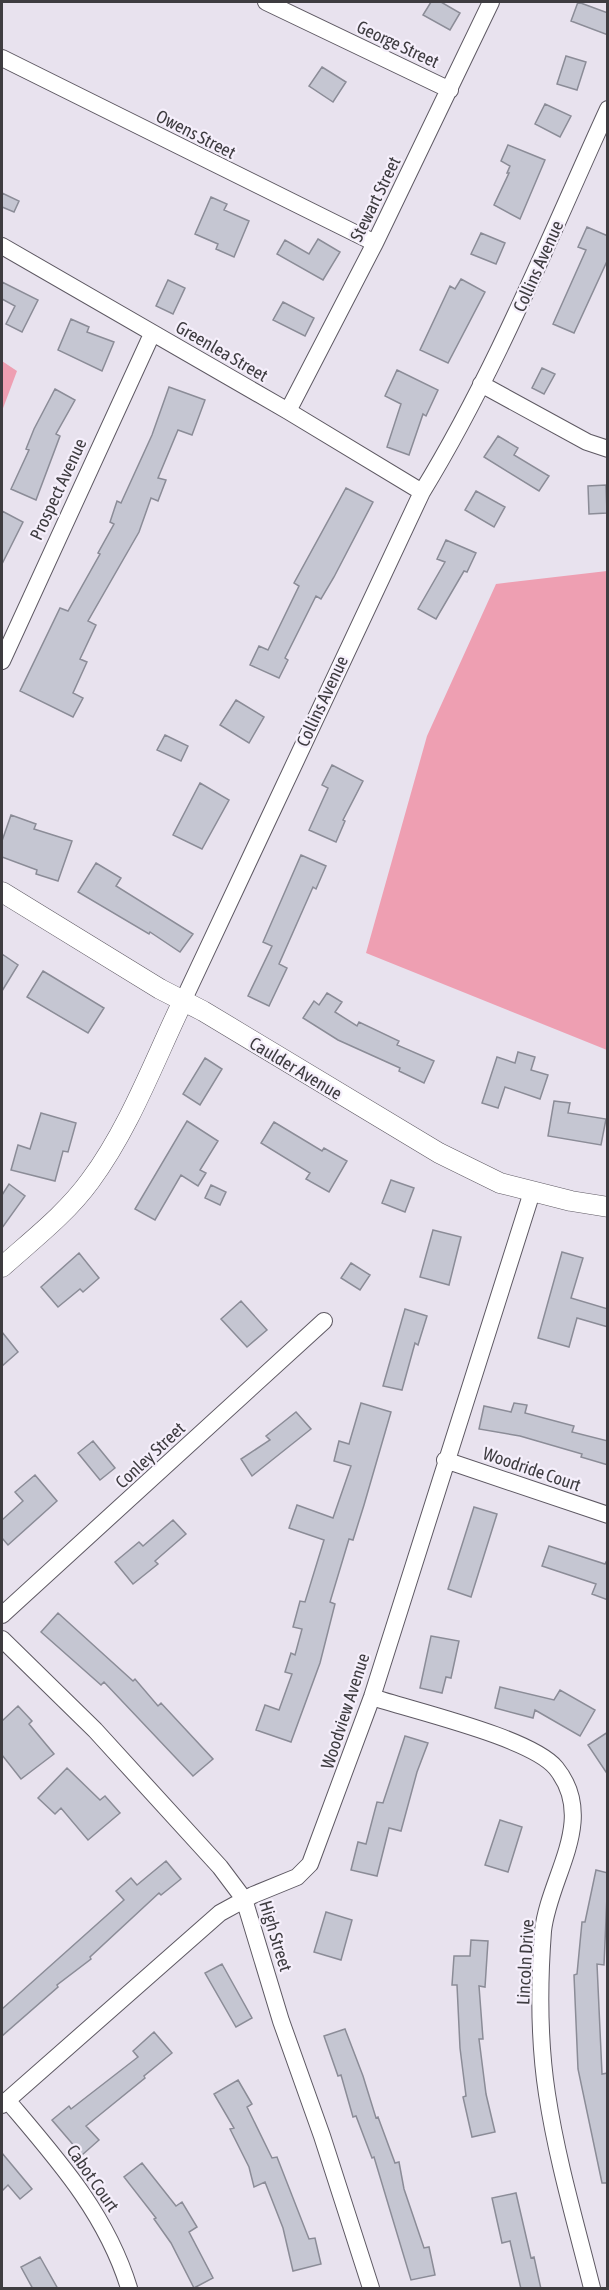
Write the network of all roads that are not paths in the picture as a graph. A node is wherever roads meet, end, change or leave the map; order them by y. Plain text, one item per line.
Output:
1 (266, 2) edge
2 (491, 2) edge
3 (2, 58) edge
4 (450, 90) junction
5 (608, 109) edge
6 (375, 243) junction
7 (2, 246) edge
8 (152, 334) junction
9 (481, 384) junction
10 (288, 411) junction
11 (608, 449) edge
12 (422, 492) junction
13 (2, 661) edge
14 (2, 892) edge
15 (183, 1001) junction
16 (532, 1192) junction
17 (608, 1207) edge
18 (2, 1267) edge
19 (324, 1321) dead end
20 (445, 1460) junction
21 (608, 1515) edge
22 (2, 1615) edge
23 (2, 1638) edge
24 (372, 1696) junction
25 (244, 1899) junction
26 (4, 2103) edge
27 (129, 2289) edge
28 (371, 2289) edge
29 (592, 2289) edge

1 - 4 street, George Street
2 - 4 street, Stewart Street
3 - 6 street, Owens Street
4 - 6 street, Stewart Street
5 - 9 street, Collins Avenue
6 - 10 street, Stewart Street
7 - 8 street, Greenlea Street
8 - 10 street, Greenlea Street
8 - 13 street, Prospect Avenue
9 - 11 street
9 - 12 street, Collins Avenue
10 - 12 street, Greenlea Street
12 - 15 street, Collins Avenue
14 - 15 street, Caulder Avenue
15 - 16 street, Caulder Avenue
15 - 18 street, Collins Avenue
16 - 17 street, Caulder Avenue
16 - 20 street, Woodview Avenue
19 - 22 street, Conley Street
20 - 21 street, Woodride Court
20 - 24 street, Woodview Avenue
23 - 25 street, High Street
24 - 25 street, Woodview Avenue
24 - 29 street, Lincoln Drive
25 - 26 street, Woodview Avenue
25 - 28 street, High Street
26 - 27 street, Cabot Court

